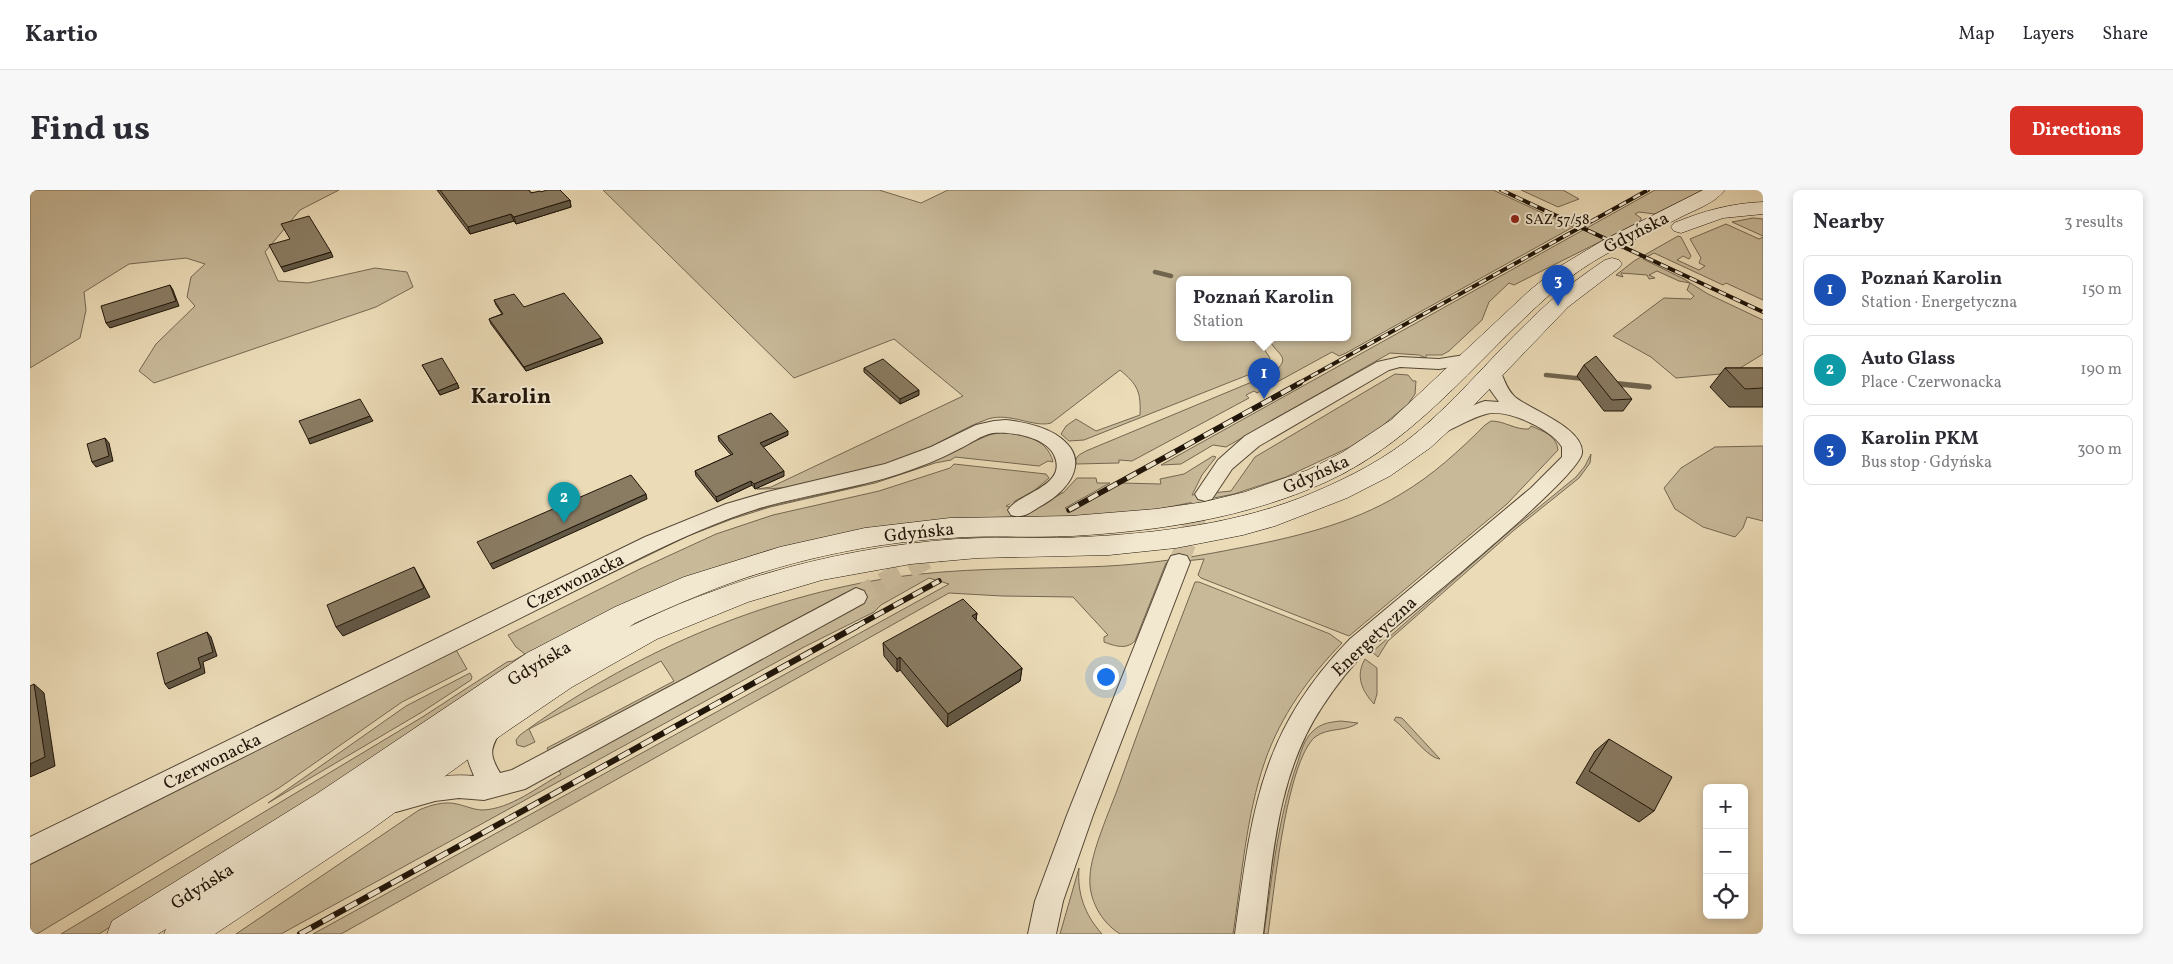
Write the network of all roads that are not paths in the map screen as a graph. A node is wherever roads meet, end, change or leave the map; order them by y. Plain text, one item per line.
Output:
1 (1716, 190) edge
2 (1728, 190) edge
3 (1763, 207) edge
4 (1471, 359) junction
5 (1406, 362) junction
6 (1492, 372) junction
7 (1435, 394) junction
8 (1527, 415) junction
9 (1436, 429) junction
10 (1205, 494) tunnel mouth
11 (1018, 510) tunnel mouth
12 (1179, 562) tunnel mouth
13 (856, 596) tunnel mouth
14 (495, 722) junction
15 (493, 785) junction
16 (378, 805) junction
17 (30, 851) edge
18 (125, 934) edge
19 (182, 934) edge
20 (1042, 934) edge
21 (1249, 934) edge

1 - 4 main road, Gdyńska
2 - 3 main road
3 - 6 main road, Gdyńska
4 - 5 street
4 - 7 main road, Gdyńska
5 - 7 street
5 - 10 street
6 - 8 street, Energetyczna
6 - 9 main road, Gdyńska
7 - 18 main road, Gdyńska
8 - 9 street, Energetyczna
8 - 21 street, Energetyczna
9 - 14 main road, Gdyńska
11 - 17 street, Czerwonacka
12 - 20 street
13 - 15 street
14 - 15 street
14 - 16 main road, Gdyńska
15 - 16 street
16 - 19 main road, Gdyńska

